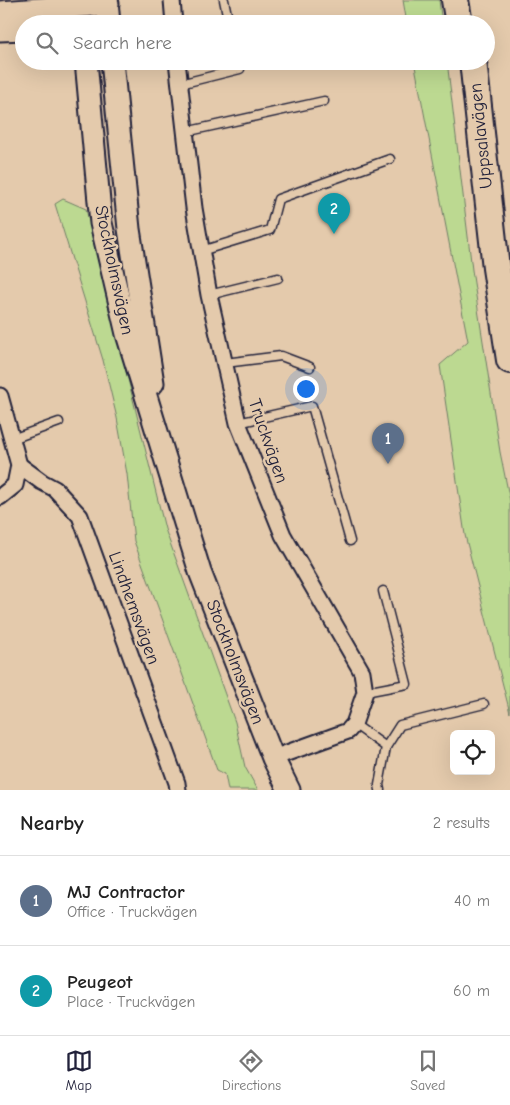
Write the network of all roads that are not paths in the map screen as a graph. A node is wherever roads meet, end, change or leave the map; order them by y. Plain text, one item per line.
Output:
1 (172, 0) edge
2 (224, 0) edge
3 (455, 0) edge
4 (466, 0) edge
5 (85, 10) edge
6 (0, 12) edge
7 (32, 13) edge
8 (108, 15) edge
9 (173, 15) edge
10 (227, 15) edge
11 (458, 15) edge
12 (467, 15) edge
13 (15, 22) edge
14 (0, 30) edge
15 (87, 70) edge
16 (113, 70) edge
17 (178, 70) edge
18 (236, 70) edge
19 (466, 70) edge
20 (474, 70) edge
21 (180, 84) junction
22 (324, 100) dead end
23 (185, 132) junction
24 (390, 159) dead end
25 (202, 251) junction
26 (496, 268) junction
27 (278, 278) dead end
28 (209, 295) junction
29 (510, 360) edge
30 (225, 363) junction
31 (310, 366) dead end
32 (0, 396) edge
33 (59, 422) dead end
34 (238, 423) junction
35 (12, 439) junction
36 (162, 446) junction
37 (19, 464) junction
38 (0, 497) edge
39 (350, 541) dead end
40 (383, 591) dead end
41 (365, 692) junction
42 (484, 704) dead end
43 (354, 724) junction
44 (386, 747) junction
45 (273, 758) junction
46 (178, 790) edge
47 (289, 790) edge
48 (380, 790) edge

1 - 9 street
2 - 10 lane
3 - 11 highway
4 - 12 highway
5 - 7 street
5 - 8 street
6 - 7 street
13 - 14 street
15 - 36 street, Stockholmsvägen
16 - 36 street, Stockholmsvägen
17 - 21 street, Truckvägen
18 - 21 lane
19 - 26 highway
20 - 26 highway, Uppsalavägen
21 - 23 street, Truckvägen
22 - 23 lane
23 - 25 street, Truckvägen
24 - 25 lane
25 - 28 street, Truckvägen
26 - 29 highway, Uppsalavägen
27 - 28 lane
28 - 30 street, Truckvägen
30 - 31 lane
30 - 34 street, Truckvägen
32 - 35 street
33 - 35 lane
34 - 39 lane
34 - 41 street, Truckvägen
35 - 37 street
36 - 45 street, Stockholmsvägen
37 - 38 street
37 - 46 street, Lindhemsvägen
40 - 41 lane
41 - 43 street
42 - 44 lane
43 - 44 lane
43 - 45 street
44 - 48 lane
45 - 47 street, Stockholmsvägen

